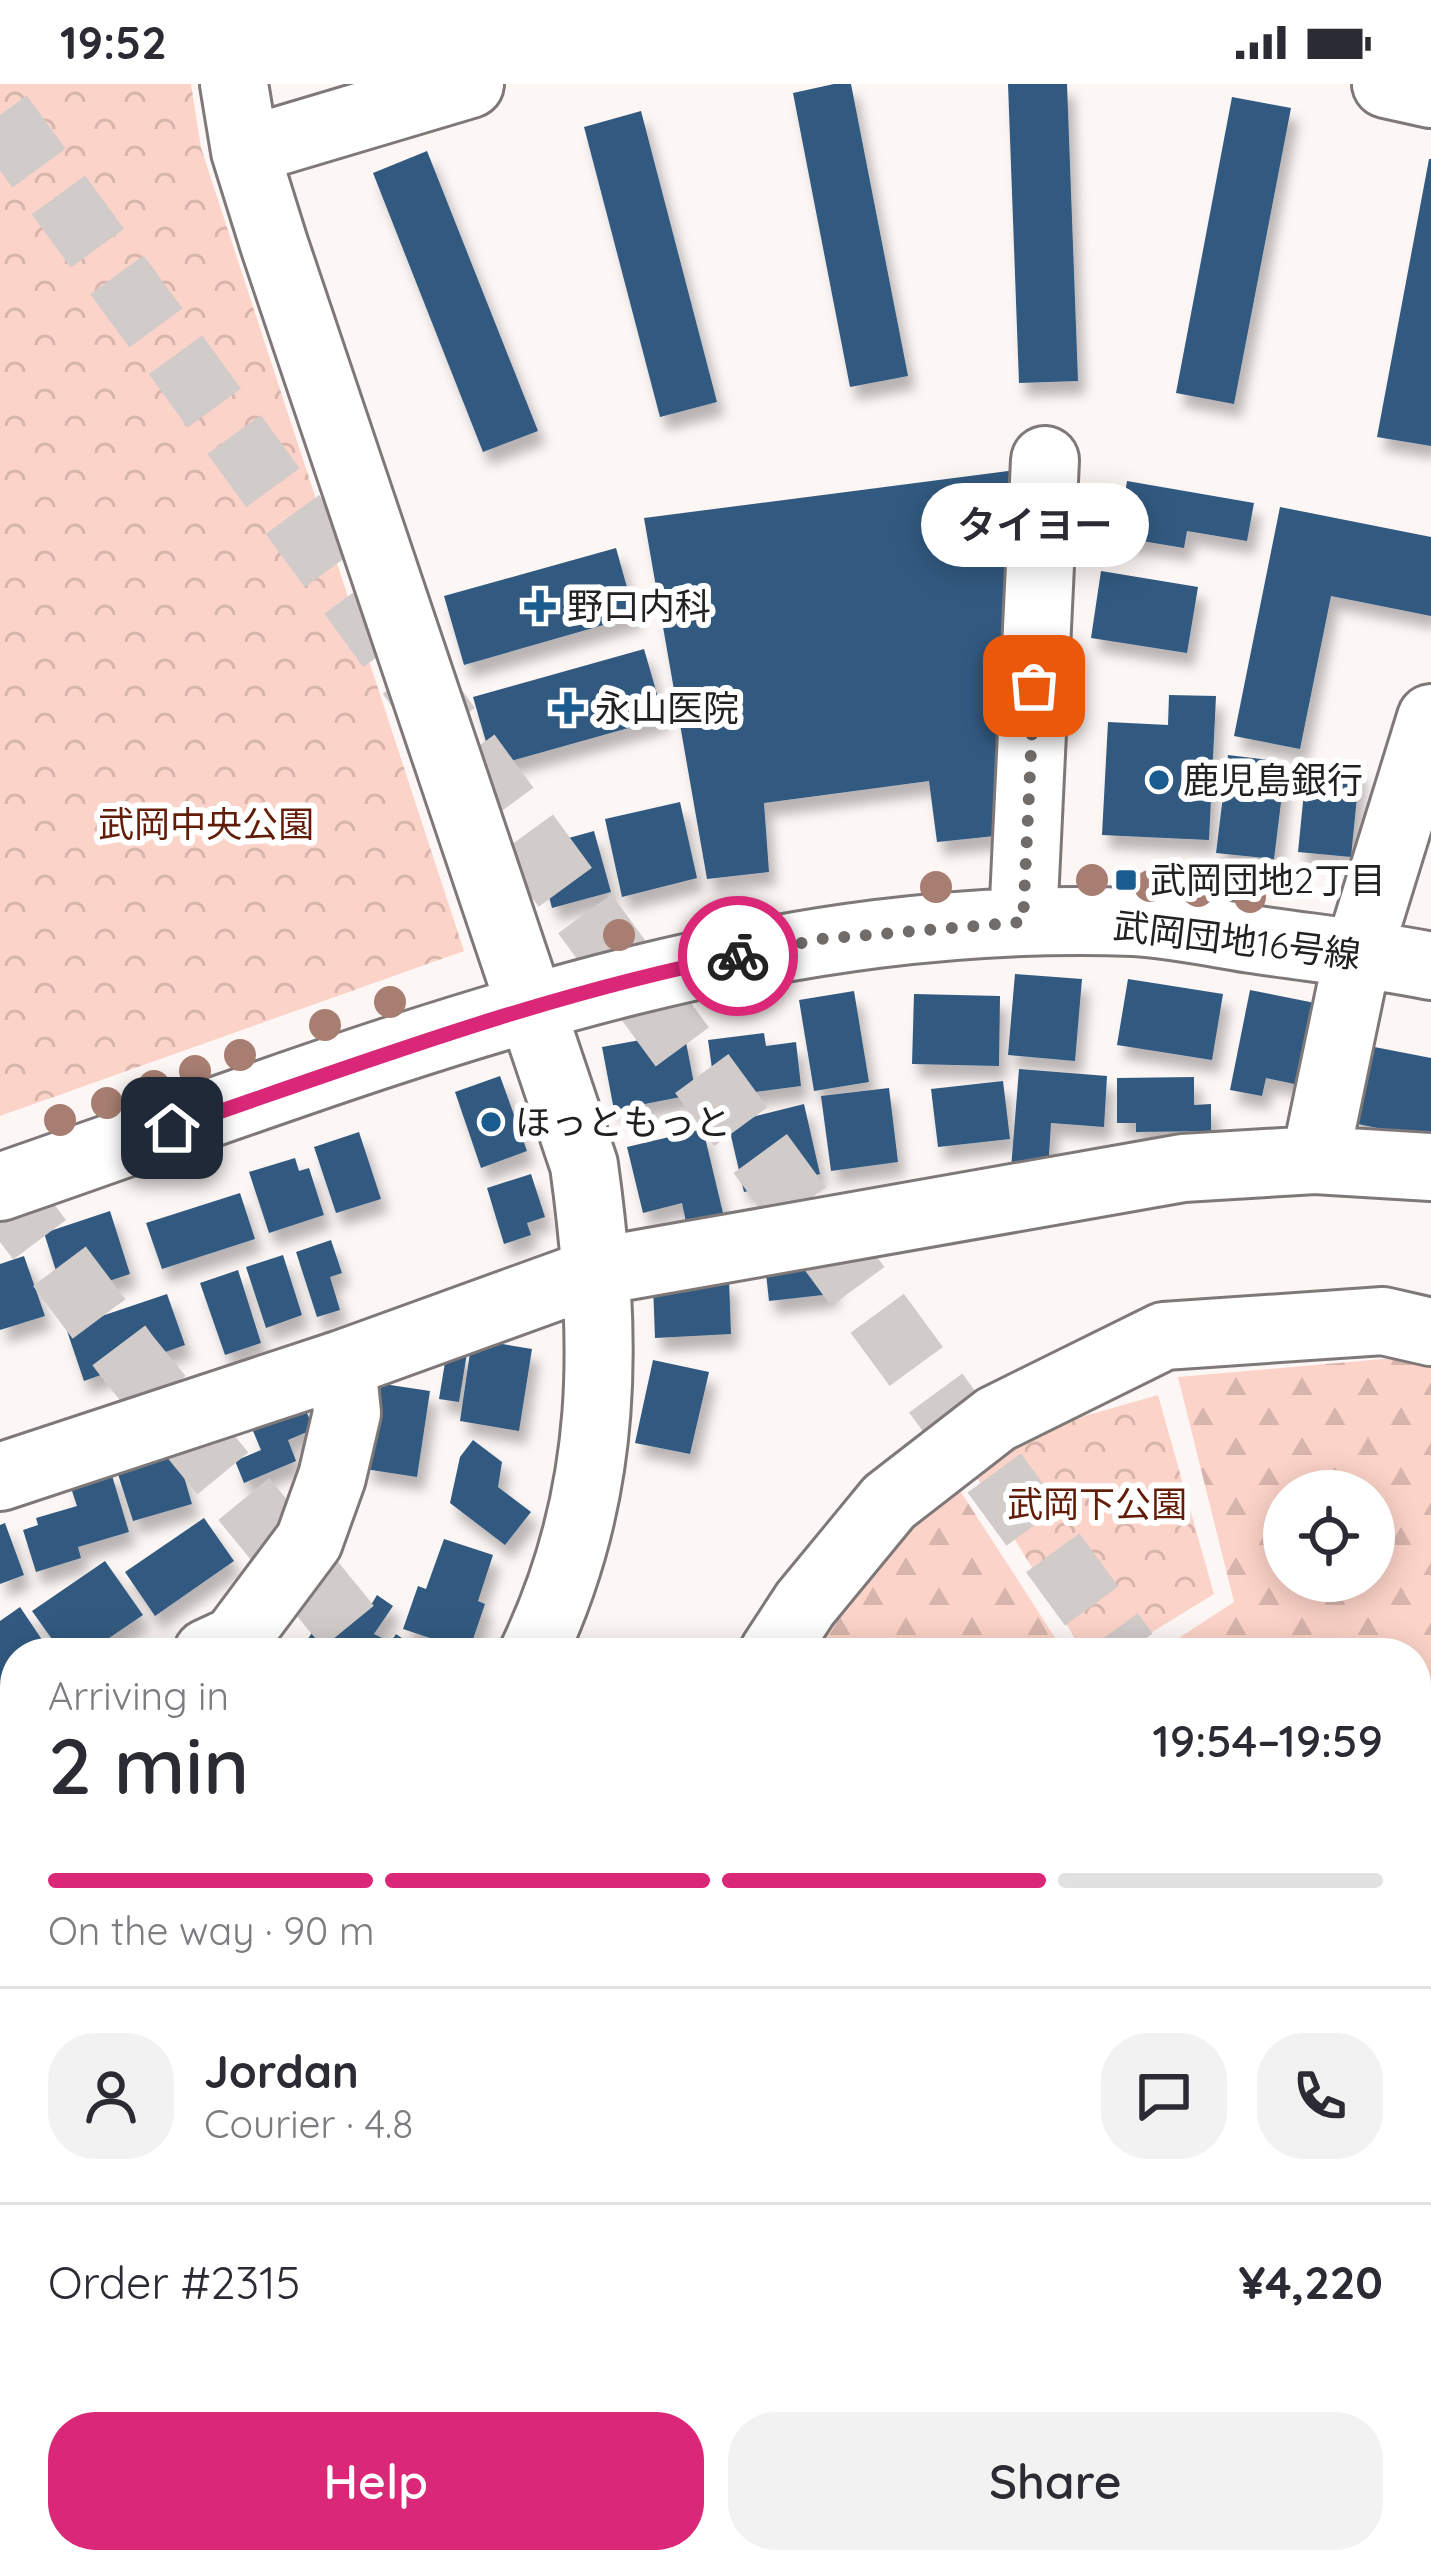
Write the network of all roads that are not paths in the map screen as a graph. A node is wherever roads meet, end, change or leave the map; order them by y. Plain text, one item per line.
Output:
1 (234, 84) edge
2 (470, 84) edge
3 (1386, 84) edge
4 (1431, 94) edge
5 (245, 151) junction
6 (1045, 460) dead end
7 (1431, 718) edge
8 (1023, 922) junction
9 (1358, 954) junction
10 (1431, 966) edge
11 (532, 1007) junction
12 (1316, 1160) junction
13 (1431, 1167) edge
14 (0, 1187) edge
15 (599, 1271) junction
16 (1431, 1332) edge
17 (342, 1364) junction
18 (0, 1477) edge
19 (238, 1638) edge
20 (540, 1638) edge
21 (783, 1638) edge

1 - 5 street
2 - 5 street
3 - 4 street
5 - 11 street
6 - 8 street
7 - 9 street
8 - 9 street, 武岡団地16号線
8 - 11 street, 武岡団地16号線
9 - 10 street, 武岡団地16号線
9 - 12 street
11 - 14 street, 武岡団地16号線
11 - 15 street
12 - 13 street
12 - 15 street
15 - 17 street
15 - 20 street
16 - 21 street
17 - 18 street
17 - 19 street

